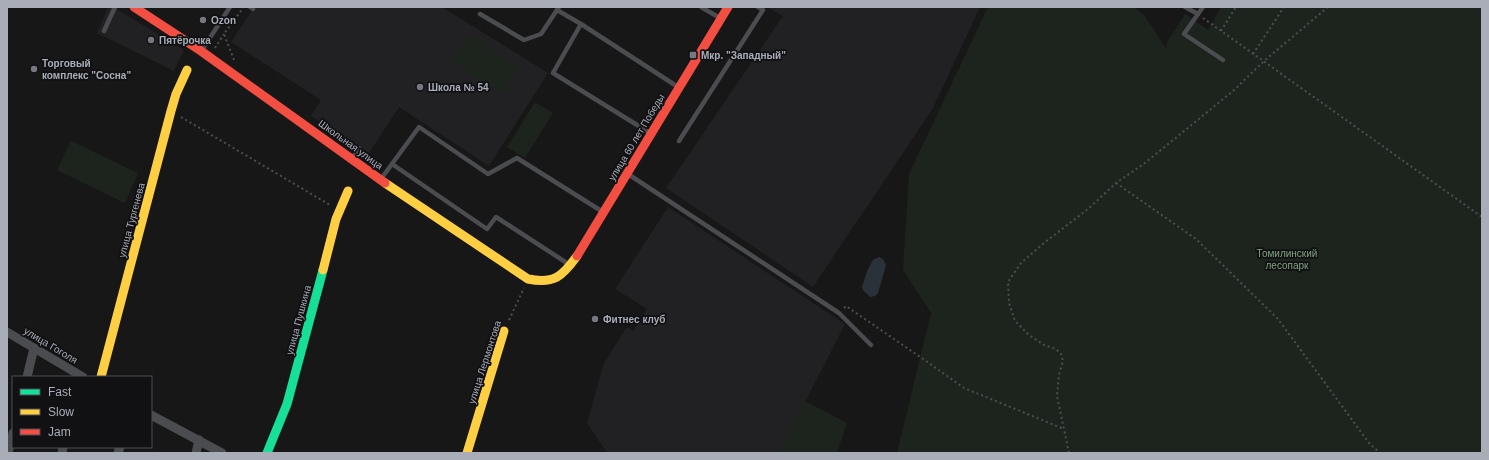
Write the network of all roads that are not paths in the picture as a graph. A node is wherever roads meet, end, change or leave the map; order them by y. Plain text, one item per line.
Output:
1 (115, 7) edge
2 (134, 7) edge
3 (230, 7) edge
4 (701, 7) edge
5 (728, 7) edge
6 (758, 7) edge
7 (1185, 7) edge
8 (1203, 7) edge
9 (558, 8) edge
10 (480, 14) dead end
11 (1198, 14) junction
12 (720, 18) junction
13 (581, 24) junction
14 (104, 31) dead end
15 (201, 51) junction
16 (1224, 60) dead end
17 (187, 70) dead end
18 (678, 87) junction
19 (650, 133) junction
20 (679, 142) dead end
21 (360, 148) dead end
22 (352, 159) junction
23 (392, 164) junction
24 (627, 173) junction
25 (381, 180) junction
26 (348, 191) dead end
27 (603, 212) junction
28 (570, 265) junction
29 (559, 275) joint
30 (504, 331) road end
31 (7, 332) edge
32 (871, 345) dead end
33 (34, 348) junction
34 (27, 376) edge
35 (81, 376) edge
36 (101, 376) edge
37 (152, 416) edge
38 (12, 438) edge
39 (199, 440) junction
40 (8, 453) edge
41 (196, 453) edge
42 (222, 453) edge
43 (267, 453) edge
44 (467, 453) edge

1 - 14 lane
2 - 15 street, Школьная улица
3 - 15 lane
4 - 12 lane
5 - 12 street, улица 60 лет Победы
6 - 20 lane
7 - 11 lane
8 - 11 lane
9 - 10 lane
9 - 13 lane
11 - 16 lane
12 - 18 street, улица 60 лет Победы
13 - 18 lane
13 - 19 lane
15 - 22 street, Школьная улица
17 - 36 street, улица Тургенева
18 - 19 street, улица 60 лет Победы
19 - 24 street, улица 60 лет Победы
21 - 22 lane
22 - 25 street, Школьная улица
23 - 25 lane
23 - 27 lane
23 - 28 lane
24 - 27 street, улица 60 лет Победы
24 - 32 lane
25 - 29 street, Школьная улица
26 - 43 street, улица Пушкина
27 - 28 street, улица 60 лет Победы
28 - 29 street, улица 60 лет Победы
30 - 44 street, улица Лермонтова
31 - 33 street, улица Гоголя
33 - 34 street
33 - 35 street, улица Гоголя
37 - 39 street
38 - 40 street
39 - 41 street
39 - 42 street

